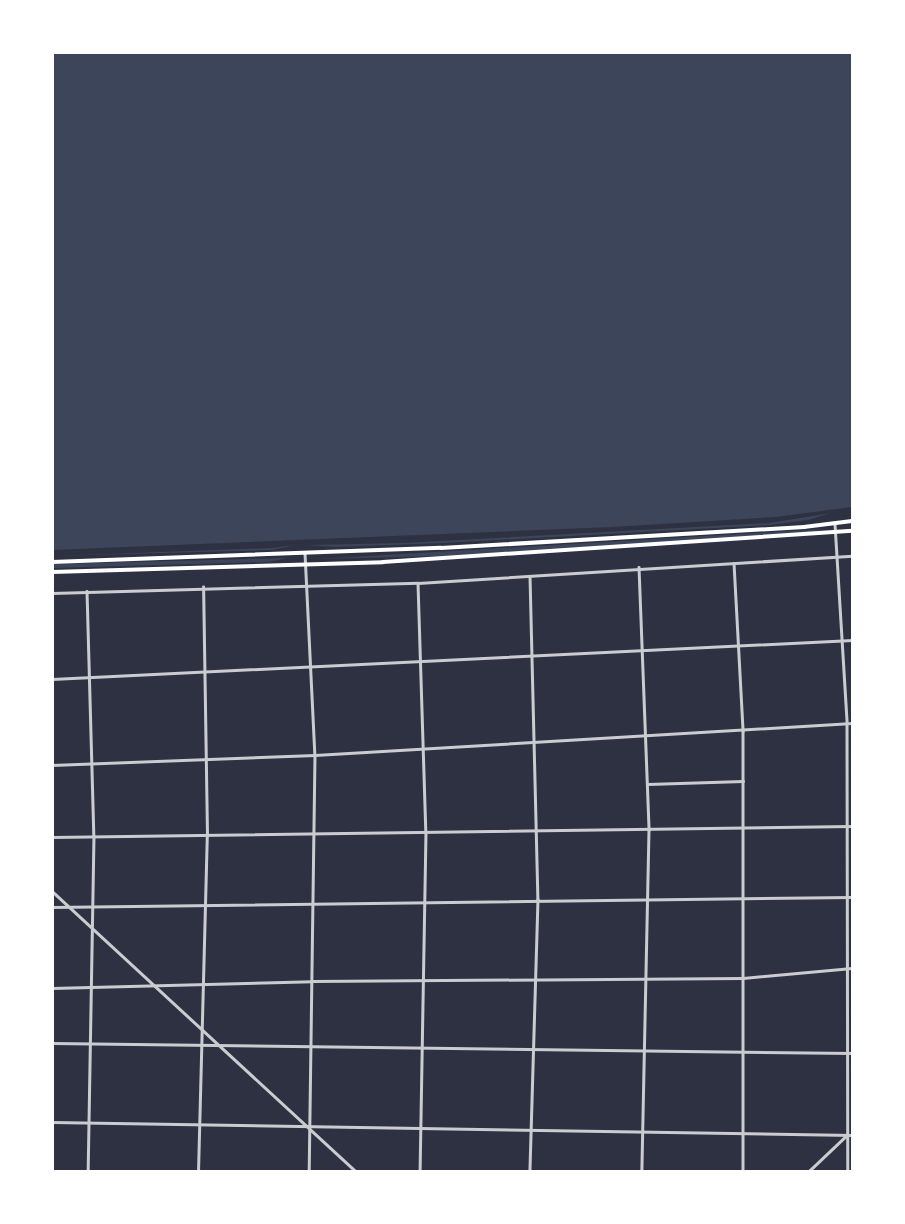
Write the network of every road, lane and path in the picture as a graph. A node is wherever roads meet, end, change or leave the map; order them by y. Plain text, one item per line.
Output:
1 (852, 521) edge
2 (835, 524) junction
3 (852, 531) edge
4 (836, 533) junction
5 (305, 553) junction
6 (852, 556) edge
7 (836, 557) junction
8 (52, 562) edge
9 (734, 563) junction
10 (306, 564) junction
11 (639, 567) junction
12 (52, 572) edge
13 (530, 576) junction
14 (418, 583) junction
15 (307, 584) junction
16 (203, 587) junction
17 (86, 591) junction
18 (52, 593) edge
19 (852, 640) edge
20 (841, 641) junction
21 (738, 646) junction
22 (644, 651) junction
23 (531, 657) junction
24 (421, 662) junction
25 (313, 666) junction
26 (202, 672) junction
27 (91, 677) junction
28 (52, 679) edge
29 (847, 723) junction
30 (852, 723) edge
31 (743, 731) junction
32 (648, 736) junction
33 (536, 743) junction
34 (426, 749) junction
35 (316, 755) junction
36 (206, 758) junction
37 (93, 763) junction
38 (52, 765) edge
39 (743, 781) junction
40 (648, 783) junction
41 (847, 826) junction
42 (852, 826) edge
43 (742, 829) junction
44 (537, 830) junction
45 (649, 830) junction
46 (426, 832) junction
47 (314, 833) junction
48 (207, 835) junction
49 (94, 836) junction
50 (52, 837) edge
51 (52, 891) edge
52 (847, 897) junction
53 (852, 897) edge
54 (538, 899) junction
55 (647, 899) junction
56 (743, 899) junction
57 (313, 902) junction
58 (425, 902) junction
59 (204, 906) junction
60 (52, 907) edge
61 (69, 907) junction
62 (92, 907) junction
63 (92, 928) junction
64 (850, 968) edge
65 (743, 978) junction
66 (646, 979) junction
67 (423, 980) junction
68 (536, 980) junction
69 (312, 981) junction
70 (202, 983) junction
71 (155, 985) junction
72 (91, 987) junction
73 (52, 988) edge
74 (200, 1027) junction
75 (52, 1044) edge
76 (90, 1044) junction
77 (200, 1045) junction
78 (220, 1045) junction
79 (311, 1046) junction
80 (422, 1049) junction
81 (532, 1050) junction
82 (645, 1052) junction
83 (742, 1052) junction
84 (850, 1053) edge
85 (52, 1122) edge
86 (89, 1123) junction
87 (199, 1125) junction
88 (310, 1128) junction
89 (421, 1128) junction
90 (530, 1130) junction
91 (643, 1134) junction
92 (743, 1134) junction
93 (850, 1135) edge
94 (88, 1171) edge
95 (198, 1171) edge
96 (309, 1171) edge
97 (357, 1171) edge
98 (420, 1171) edge
99 (530, 1171) edge
100 (642, 1171) edge
101 (743, 1171) edge
102 (808, 1171) edge
103 (848, 1171) edge

1 - 2 main road
2 - 4 street
2 - 5 main road
3 - 4 main road
4 - 7 street
4 - 10 main road
5 - 8 main road
5 - 10 street
6 - 7 street
7 - 9 street
7 - 20 street
9 - 11 street
9 - 21 street
10 - 12 main road
10 - 15 street
11 - 13 street
11 - 22 street
13 - 14 street
13 - 23 street
14 - 15 street
14 - 24 street
15 - 16 street
15 - 25 street
16 - 17 street
16 - 26 street
17 - 18 street
17 - 27 street
19 - 20 street
20 - 21 street
20 - 29 street
21 - 22 street
21 - 31 street
22 - 23 street
22 - 32 street
23 - 24 street
23 - 33 street
24 - 25 street
24 - 34 street
25 - 26 street
25 - 35 street
26 - 27 street
26 - 36 street
27 - 28 street
27 - 37 street
29 - 30 street
29 - 31 street
29 - 41 street
31 - 32 street
31 - 39 street
32 - 33 street
32 - 40 street
33 - 34 street
33 - 44 street
34 - 35 street
34 - 46 street
35 - 36 street
35 - 47 street
36 - 37 street
36 - 48 street
37 - 38 street
37 - 49 street
39 - 40 street
39 - 43 street
40 - 45 street
41 - 42 street
41 - 43 street
41 - 52 street
43 - 45 street
43 - 56 street
44 - 45 street
44 - 46 street
44 - 54 street
45 - 55 street
46 - 47 street
46 - 58 street
47 - 48 street
47 - 57 street
48 - 49 street
48 - 59 street
49 - 50 street
49 - 62 street
51 - 61 street
52 - 53 street
52 - 56 street
52 - 64 street
54 - 55 street
54 - 58 street
54 - 68 street
55 - 56 street
55 - 66 street
56 - 65 street
57 - 58 street
57 - 59 street
57 - 69 street
58 - 67 street
59 - 62 street
59 - 70 street
60 - 61 street
61 - 62 street
61 - 63 street
62 - 63 street
63 - 71 street
63 - 72 street
64 - 65 street
64 - 84 street
65 - 66 street
65 - 83 street
66 - 68 street
66 - 82 street
67 - 68 street
67 - 69 street
67 - 80 street
68 - 81 street
69 - 70 street
69 - 79 street
70 - 71 street
70 - 74 street
71 - 72 street
71 - 74 street
72 - 73 street
72 - 76 street
74 - 77 street
74 - 78 street
75 - 76 street
76 - 77 street
76 - 86 street
77 - 78 street
77 - 87 street
78 - 79 street
78 - 88 street
79 - 80 street
79 - 88 street
80 - 81 street
80 - 89 street
81 - 82 street
81 - 90 street
82 - 83 street
82 - 91 street
83 - 84 street
83 - 92 street
84 - 93 street
85 - 86 street
86 - 87 street
86 - 94 street
87 - 88 street
87 - 95 street
88 - 89 street
88 - 96 street
88 - 97 street
89 - 90 street
89 - 98 street
90 - 91 street
90 - 99 street
91 - 92 street
91 - 100 street
92 - 93 street
92 - 101 street
93 - 102 street
93 - 103 street

